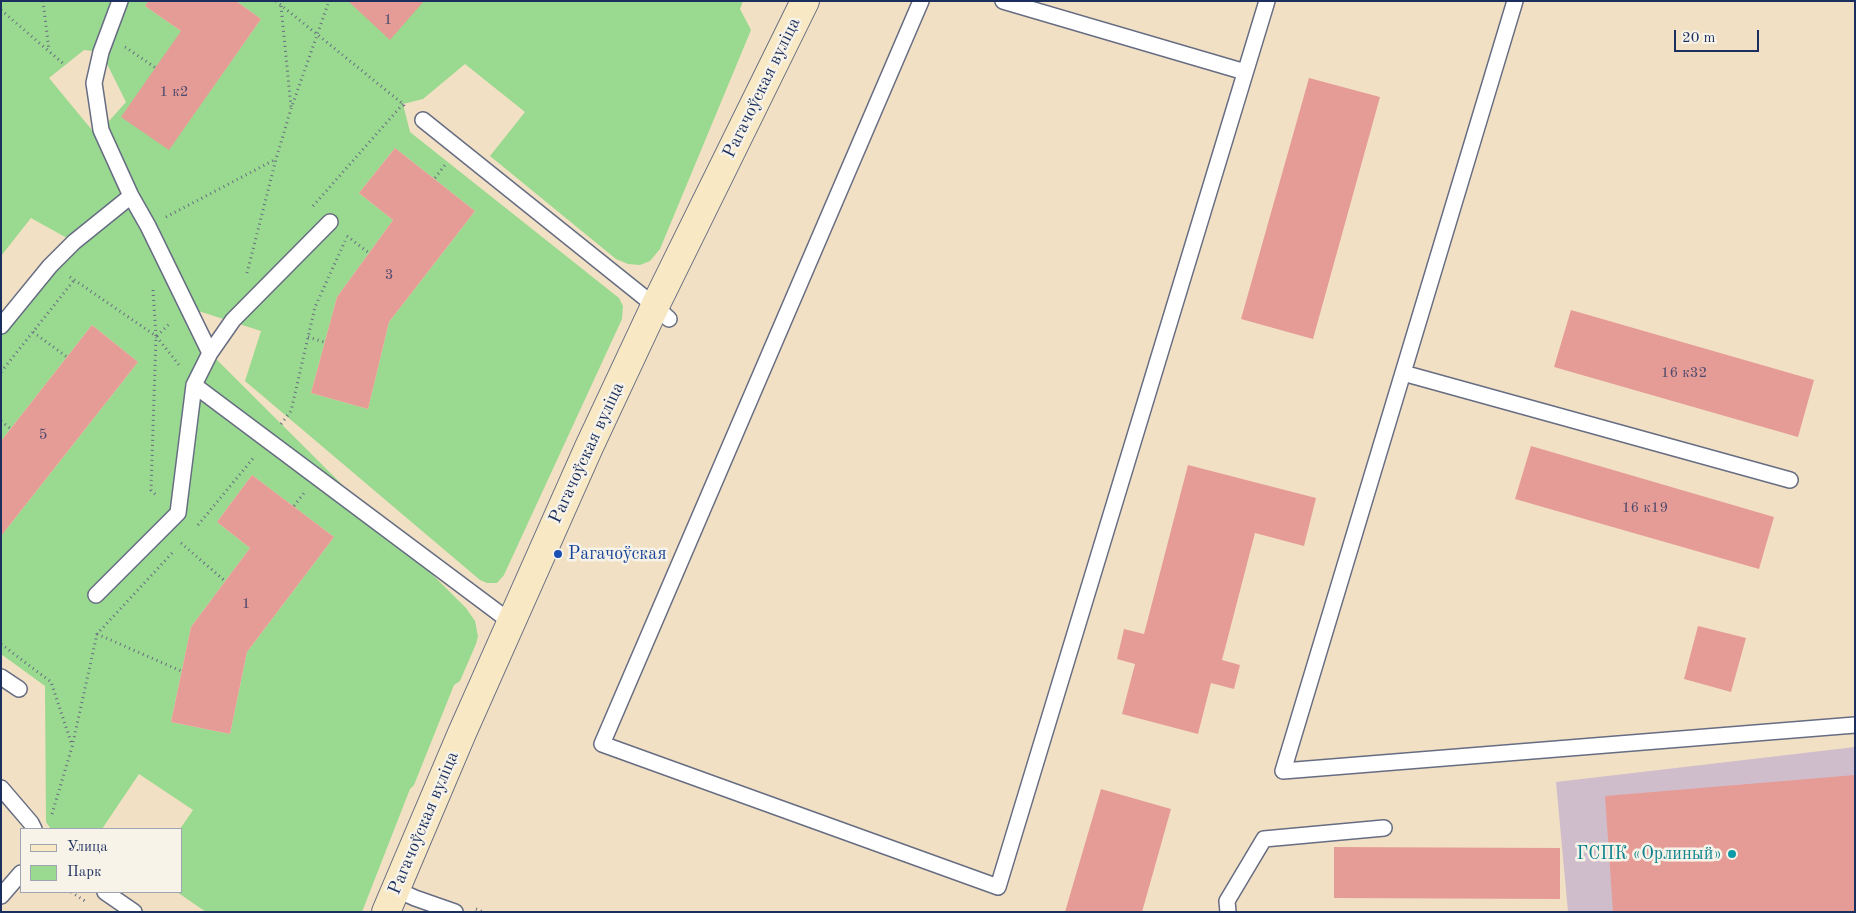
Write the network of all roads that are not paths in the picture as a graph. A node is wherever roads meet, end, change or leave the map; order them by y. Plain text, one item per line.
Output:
1 (120, 1) edge
2 (805, 1) edge
3 (921, 1) edge
4 (1003, 1) edge
5 (1267, 1) edge
6 (1515, 1) edge
7 (1245, 72) junction
8 (423, 120) dead end
9 (131, 196) junction
10 (330, 222) road end
11 (662, 312) junction
12 (1, 326) edge
13 (210, 353) junction
14 (1403, 373) junction
15 (194, 385) junction
16 (1790, 480) dead end
17 (96, 595) dead end
18 (512, 623) junction
19 (1, 677) edge
20 (20, 690) dead end
21 (1855, 725) edge
22 (1, 788) edge
23 (34, 828) edge
24 (1384, 828) dead end
25 (20, 873) edge
26 (106, 893) edge
27 (1, 896) edge
28 (391, 900) edge
29 (134, 912) edge
30 (455, 912) edge
31 (1228, 912) edge

1 - 9 lane
2 - 11 street, Рагачоўская вуліца
3 - 7 lane
4 - 7 lane
5 - 7 lane
6 - 14 lane
8 - 11 lane
9 - 12 lane
9 - 13 lane
10 - 13 lane
11 - 18 street, Рагачоўская вуліца
13 - 15 lane
14 - 16 lane
14 - 21 lane
15 - 17 lane
15 - 18 lane
18 - 28 street, Рагачоўская вуліца
19 - 20 lane
22 - 23 lane
24 - 31 lane
25 - 27 lane
26 - 29 lane
28 - 30 lane

